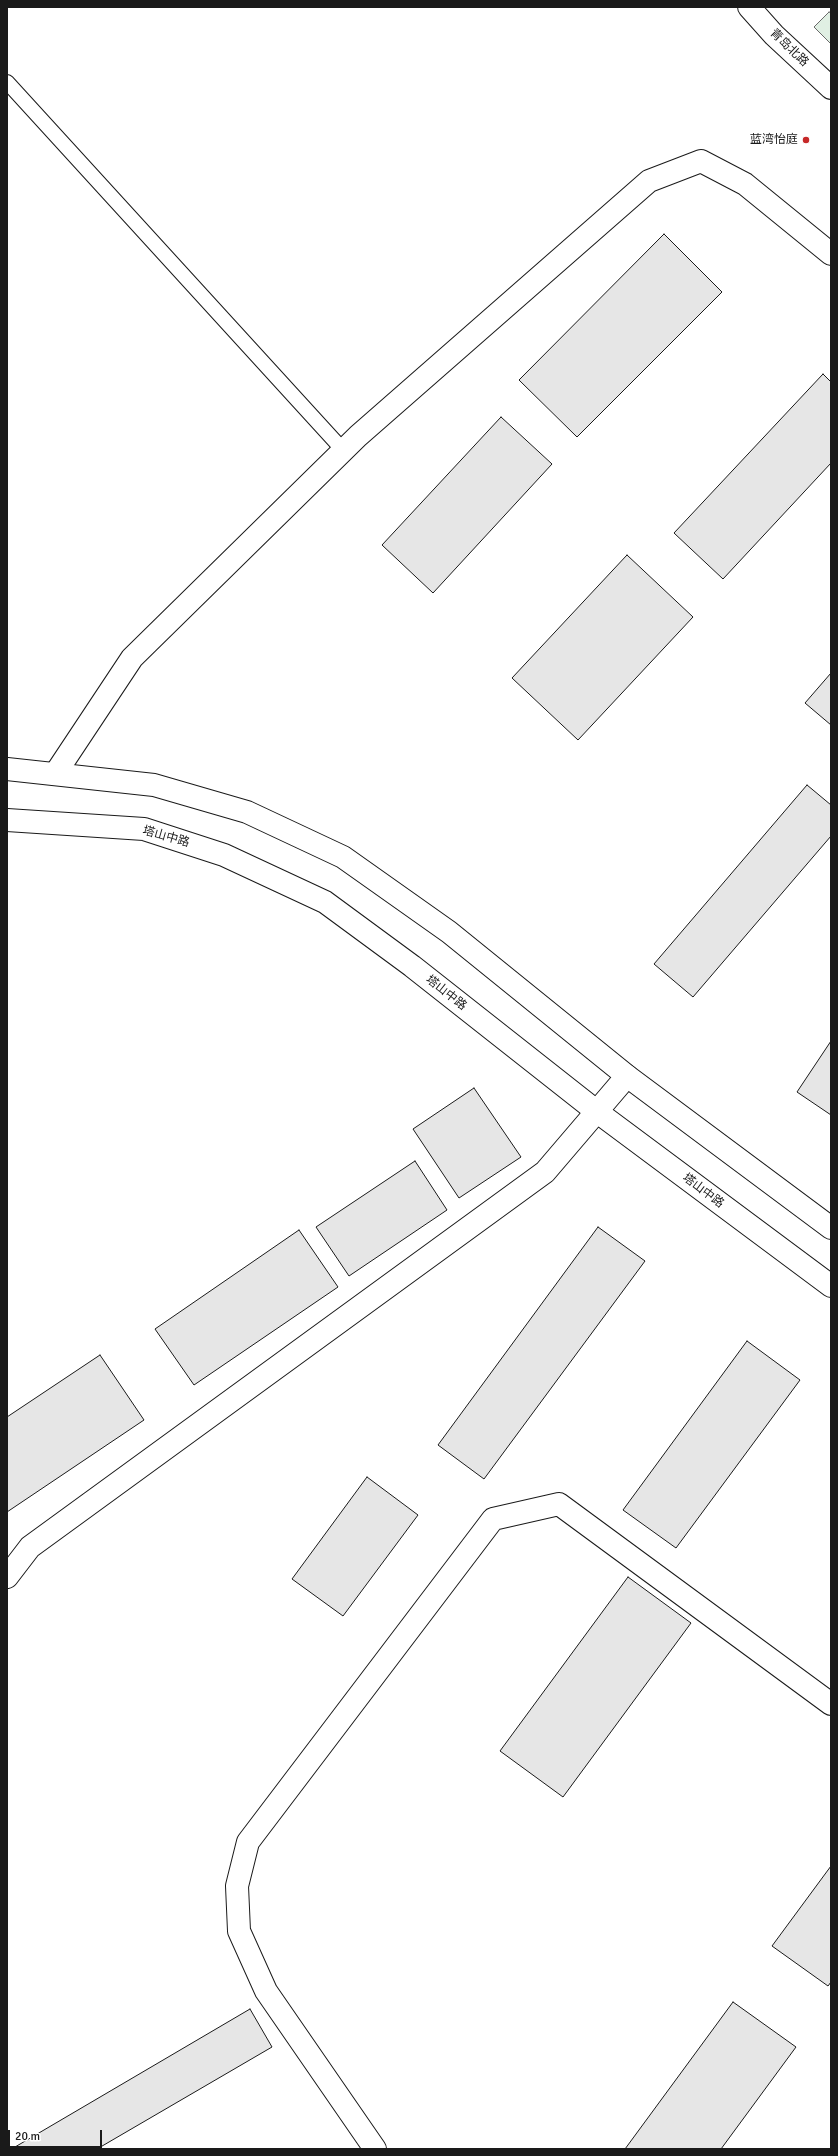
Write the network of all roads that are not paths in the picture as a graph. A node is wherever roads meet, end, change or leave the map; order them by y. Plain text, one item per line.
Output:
1 (749, 7) edge
2 (7, 82) edge
3 (831, 88) edge
4 (831, 254) edge
5 (343, 450) junction
6 (7, 769) edge
7 (55, 774) junction
8 (7, 820) edge
9 (627, 1076) junction
10 (596, 1111) junction
11 (831, 1228) edge
12 (831, 1286) edge
13 (7, 1577) edge
14 (831, 1704) edge
15 (375, 2149) edge

1 - 3 street, 青岛北路
2 - 5 lane
4 - 5 street
5 - 7 street
6 - 7 street
7 - 9 street
8 - 10 street, 塔山中路
9 - 10 street
9 - 11 street
10 - 12 street, 塔山中路
10 - 13 street
14 - 15 street

